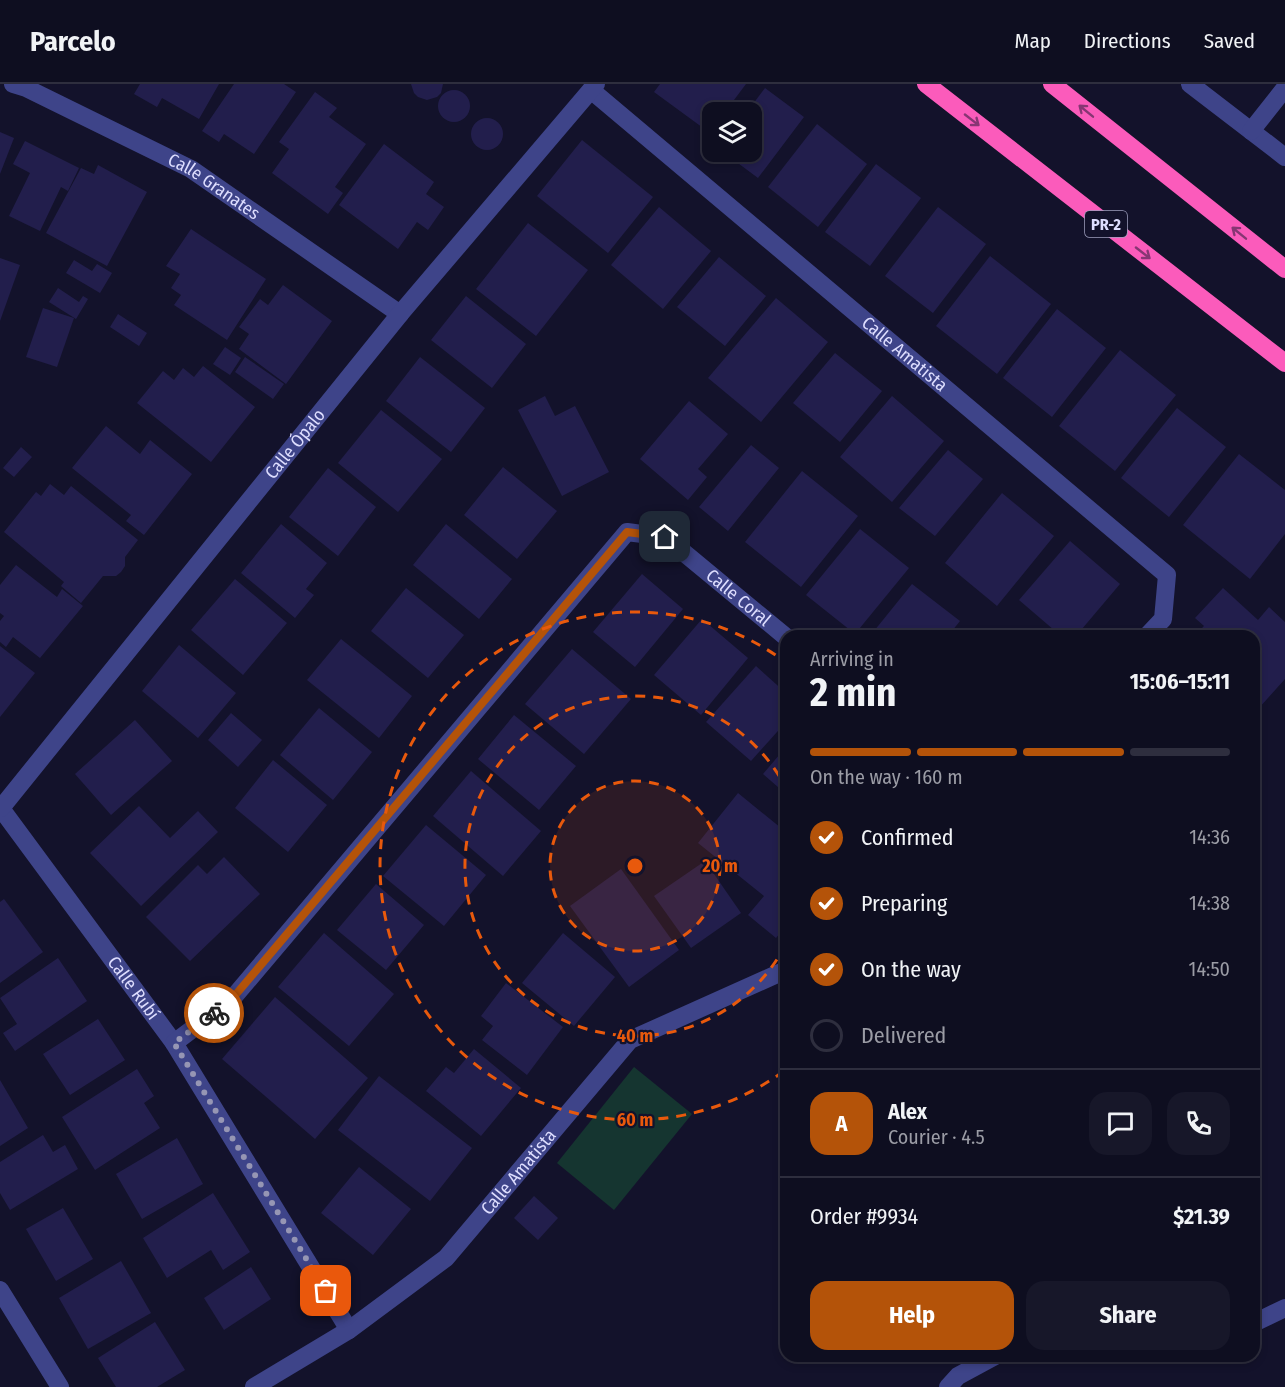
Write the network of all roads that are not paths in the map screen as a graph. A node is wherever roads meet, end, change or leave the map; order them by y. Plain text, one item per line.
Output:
1 (13, 84) edge
2 (926, 84) edge
3 (1052, 84) edge
4 (1190, 84) edge
5 (593, 87) edge
6 (1285, 88) edge
7 (1251, 131) junction
8 (1285, 157) edge
9 (1285, 269) edge
10 (400, 314) junction
11 (1285, 363) edge
12 (1153, 630) edge
13 (780, 632) edge
14 (0, 807) edge
15 (780, 973) edge
16 (174, 1043) junction
17 (0, 1290) edge
18 (1285, 1308) edge
19 (1260, 1320) edge
20 (349, 1330) junction
21 (984, 1362) edge
22 (60, 1387) edge
23 (254, 1387) edge
24 (948, 1387) edge

1 - 10 street, Calle Granates
2 -> 11 highway, PR-2
9 -> 3 highway
4 - 7 street
5 - 10 street, Calle Ópalo
5 - 12 street, Calle Amatista
6 - 7 street
7 - 8 street
10 - 14 street, Calle Ópalo
13 - 16 street, Calle Coral
14 - 16 street, Calle Rubí
15 - 20 street, Calle Amatista
16 - 20 street, Calle Rubí
17 - 22 street
18 - 19 street
20 - 23 street, Calle Amatista
21 - 24 street

